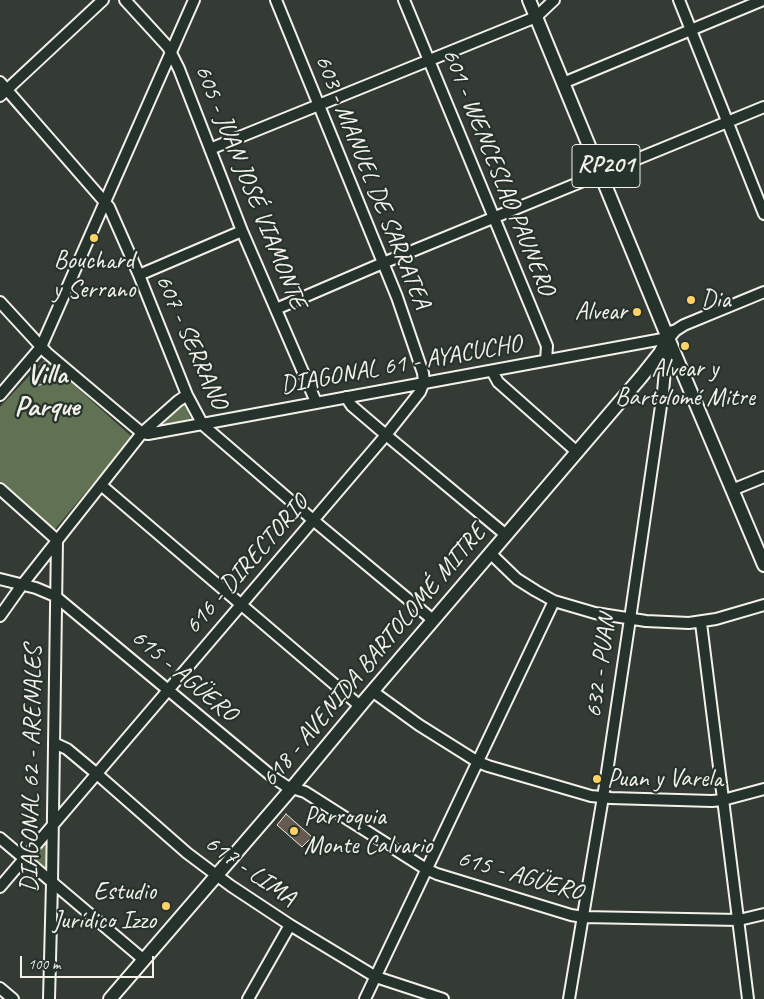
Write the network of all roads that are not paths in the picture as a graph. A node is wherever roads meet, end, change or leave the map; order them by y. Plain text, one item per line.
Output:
1 (103, 0) edge
2 (125, 0) edge
3 (194, 0) edge
4 (276, 0) edge
5 (404, 0) edge
6 (529, 0) edge
7 (554, 0) edge
8 (679, 0) edge
9 (763, 0) edge
10 (539, 9) edge
11 (692, 30) junction
12 (171, 52) junction
13 (428, 59) junction
14 (567, 81) junction
15 (2, 89) edge
16 (318, 104) junction
17 (764, 107) edge
18 (727, 122) junction
19 (210, 150) junction
20 (604, 172) junction
21 (105, 201) junction
22 (764, 214) edge
23 (493, 218) junction
24 (242, 232) junction
25 (383, 263) junction
26 (139, 275) junction
27 (764, 292) edge
28 (0, 302) edge
29 (276, 309) junction
30 (670, 335) junction
31 (41, 347) junction
32 (546, 360) junction
33 (492, 370) junction
34 (424, 382) junction
35 (187, 395) junction
36 (0, 396) edge
37 (346, 397) junction
38 (316, 402) junction
39 (203, 424) junction
40 (142, 433) junction
41 (386, 435) junction
42 (577, 452) junction
43 (764, 477) edge
44 (101, 485) junction
45 (735, 488) junction
46 (0, 489) edge
47 (313, 520) junction
48 (506, 535) junction
49 (57, 540) junction
50 (764, 548) edge
51 (490, 553) junction
52 (764, 565) edge
53 (0, 579) edge
54 (22, 584) junction
55 (55, 596) junction
56 (554, 601) junction
57 (242, 603) junction
58 (764, 605) edge
59 (0, 616) edge
60 (630, 619) junction
61 (433, 620) junction
62 (700, 623) junction
63 (168, 690) junction
64 (372, 691) junction
65 (360, 706) junction
66 (54, 743) junction
67 (478, 762) junction
68 (97, 774) junction
69 (292, 788) junction
70 (764, 789) edge
71 (603, 798) junction
72 (723, 800) junction
73 (53, 826) junction
74 (0, 838) edge
75 (25, 858) junction
76 (426, 869) junction
77 (217, 876) junction
78 (52, 883) junction
79 (0, 887) edge
80 (764, 914) edge
81 (583, 917) junction
82 (738, 920) junction
83 (290, 926) junction
84 (144, 960) junction
85 (376, 977) junction
86 (0, 988) edge
87 (13, 999) edge
88 (49, 999) edge
89 (110, 999) edge
90 (248, 999) edge
91 (365, 999) edge
92 (443, 999) edge
93 (569, 999) edge
94 (748, 999) edge

1 - 15 street
2 - 12 street, 605 - JUAN JOSÉ VIAMONTE
3 - 12 street
4 - 16 street, 603 - MANUEL DE SARRATEA
5 - 13 street, 601 - WENCESLAO PAUNERO
6 - 10 main road, RP201
7 - 10 street
8 - 11 street
9 - 11 street
10 - 13 street
10 - 14 main road, RP201
11 - 14 street
11 - 18 street
12 - 19 street, 605 - JUAN JOSÉ VIAMONTE
12 - 21 street
13 - 16 street
13 - 23 street, 601 - WENCESLAO PAUNERO
14 - 20 main road, RP201
15 - 21 street, 607 - SERRANO
16 - 19 street
16 - 25 street, 603 - MANUEL DE SARRATEA
17 - 18 street
18 - 20 street
18 - 22 street
19 - 24 street, 605 - JUAN JOSÉ VIAMONTE
20 - 23 street
20 - 30 main road, RP201
21 - 26 street, 607 - SERRANO
21 - 31 street
23 - 25 street
23 - 32 street, 601 - WENCESLAO PAUNERO
24 - 26 street
24 - 29 street, 605 - JUAN JOSÉ VIAMONTE
25 - 29 street
25 - 34 street, 603 - MANUEL DE SARRATEA
26 - 35 street, 607 - SERRANO
27 - 30 street, DIAGONAL 61 - AYACUCHO
28 - 31 street
29 - 38 street, 605 - JUAN JOSÉ VIAMONTE
30 - 32 street, DIAGONAL 61 - AYACUCHO
30 - 42 main road, 618 - AVENIDA BARTOLOMÉ MITRE
30 - 45 main road
30 - 60 street, 632 - PUAN
31 - 36 street
31 - 40 street
32 - 33 street, DIAGONAL 61 - AYACUCHO
33 - 34 street, DIAGONAL 61 - AYACUCHO
33 - 42 street
34 - 37 street, DIAGONAL 61 - AYACUCHO
34 - 41 street, 616 - DIRECTORIO
35 - 39 street, 607 - SERRANO
35 - 40 street
37 - 38 street, DIAGONAL 61 - AYACUCHO
37 - 41 street
38 - 39 street, DIAGONAL 61 - AYACUCHO
39 - 40 street, DIAGONAL 61 - AYACUCHO
39 - 47 street, 607 - SERRANO
40 - 44 street
41 - 47 street, 616 - DIRECTORIO
41 - 48 street
42 - 48 main road, 618 - AVENIDA BARTOLOMÉ MITRE
43 - 45 street
44 - 49 street
44 - 57 street
45 - 50 main road
45 - 52 main road
46 - 49 street
47 - 57 street, 616 - DIRECTORIO
47 - 61 street, 607 - SERRANO
48 - 51 main road, 618 - AVENIDA BARTOLOMÉ MITRE
49 - 54 street
49 - 55 street, DIAGONAL 62 - ARENALES
51 - 56 street
51 - 61 main road, 618 - AVENIDA BARTOLOMÉ MITRE
53 - 54 street, 615 - AGÜERO
54 - 55 street, 615 - AGÜERO
54 - 59 street
55 - 63 street, 615 - AGÜERO
55 - 66 street, DIAGONAL 62 - ARENALES
56 - 60 street
56 - 67 street
57 - 63 street, 616 - DIRECTORIO
57 - 65 street
58 - 62 street
60 - 62 street
60 - 71 street, 632 - PUAN
61 - 64 main road, 618 - AVENIDA BARTOLOMÉ MITRE
62 - 72 street
63 - 68 street, 616 - DIRECTORIO
63 - 69 street, 615 - AGÜERO
64 - 65 main road, 618 - AVENIDA BARTOLOMÉ MITRE
64 - 67 street
65 - 69 main road, 618 - AVENIDA BARTOLOMÉ MITRE
66 - 68 street, 617 - LIMA
66 - 73 street, DIAGONAL 62 - ARENALES
67 - 71 street
67 - 76 street
68 - 73 street, 616 - DIRECTORIO
68 - 77 street, 617 - LIMA
69 - 76 street, 615 - AGÜERO
69 - 77 main road, 618 - AVENIDA BARTOLOMÉ MITRE
70 - 72 street
71 - 72 street
71 - 81 street, 632 - PUAN
72 - 82 street
73 - 75 street, 616 - DIRECTORIO
73 - 78 street, DIAGONAL 62 - ARENALES
74 - 75 street
75 - 78 street
75 - 79 street, 616 - DIRECTORIO
76 - 81 street, 615 - AGÜERO
76 - 85 street
77 - 83 street, 617 - LIMA
77 - 84 main road, 618 - AVENIDA BARTOLOMÉ MITRE
78 - 84 street
78 - 88 street, DIAGONAL 62 - ARENALES
80 - 82 street, 615 - AGÜERO
81 - 82 street, 615 - AGÜERO
81 - 93 street, 632 - PUAN
82 - 94 street
83 - 85 street, 617 - LIMA
83 - 90 street
84 - 89 main road, 618 - AVENIDA BARTOLOMÉ MITRE
85 - 91 street
85 - 92 street, 617 - LIMA
86 - 87 street

